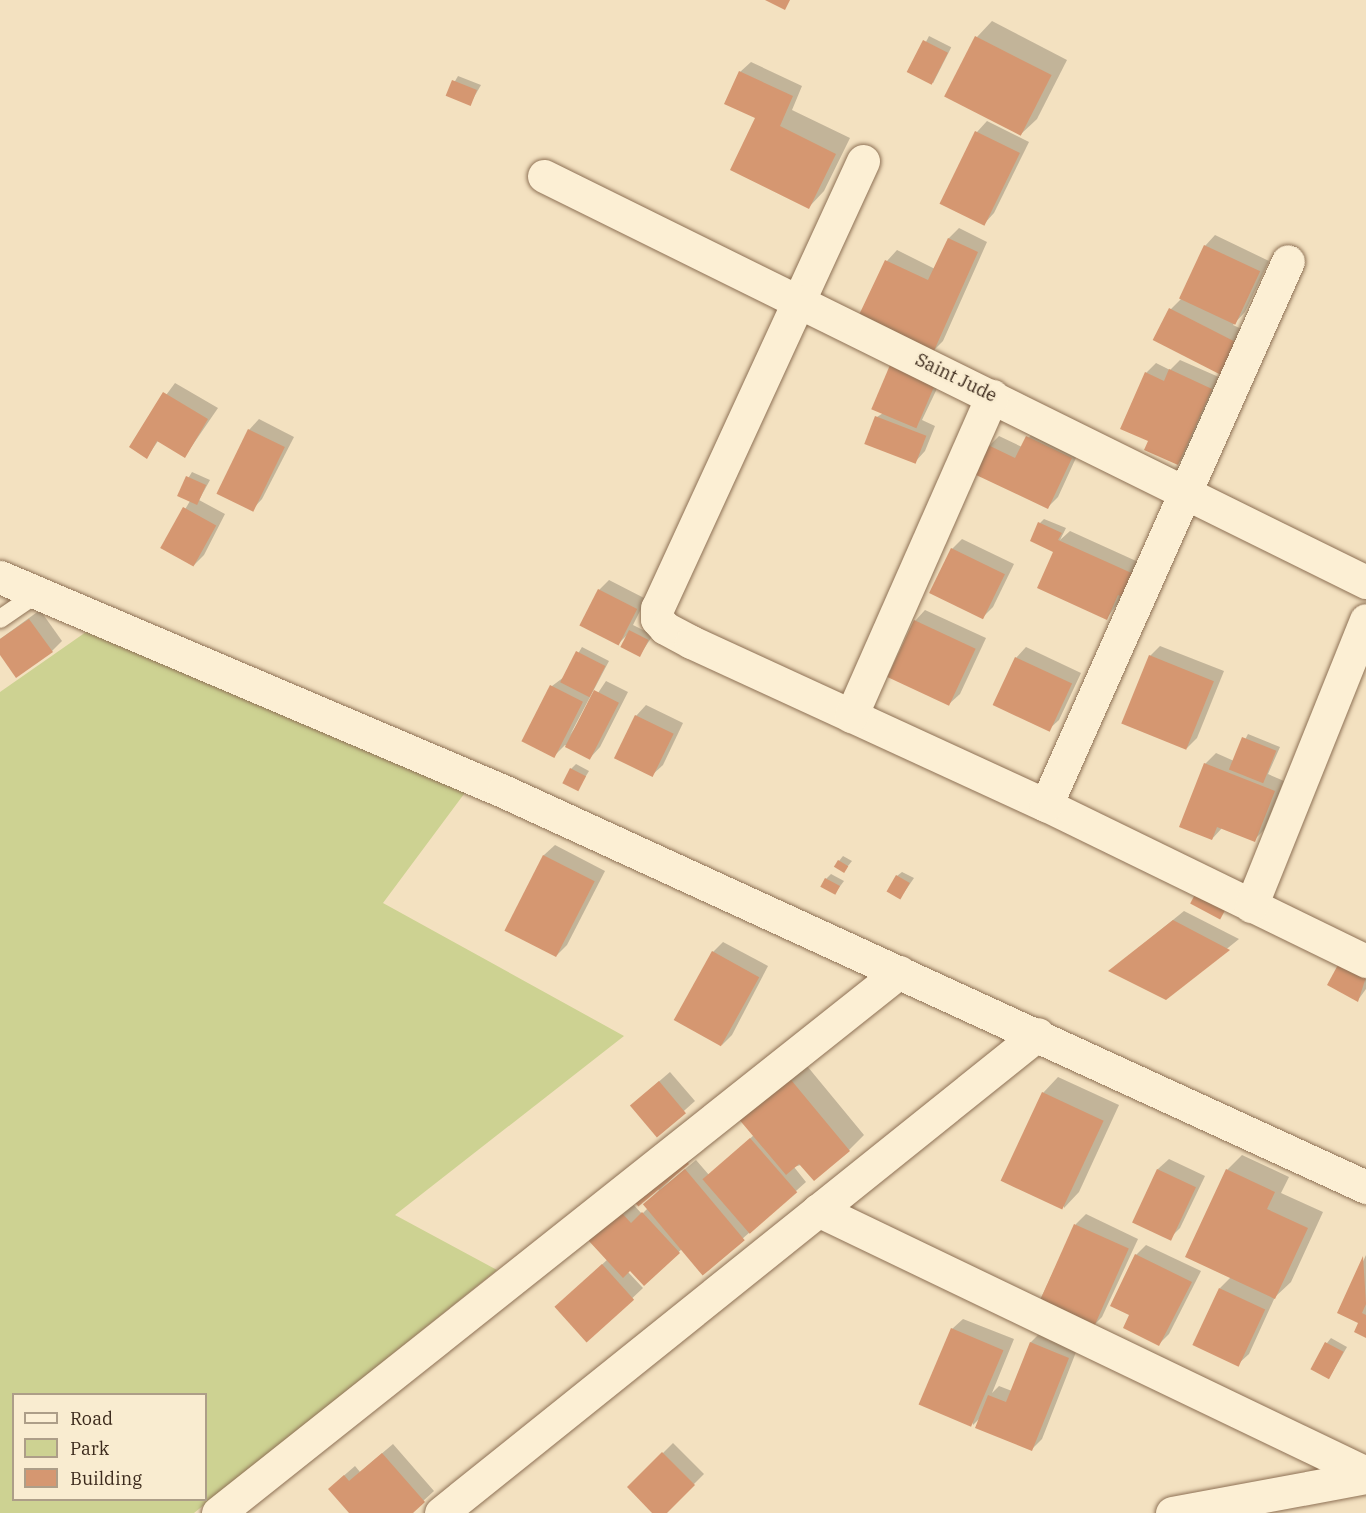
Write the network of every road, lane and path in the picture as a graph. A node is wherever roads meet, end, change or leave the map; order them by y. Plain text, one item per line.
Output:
1 (863, 161) dead end
2 (544, 176) dead end
3 (1288, 261) dead end
4 (800, 302) junction
5 (992, 396) junction
6 (1187, 492) junction
7 (0, 578) edge
8 (1366, 582) edge
9 (38, 593) junction
10 (0, 619) edge
11 (1366, 620) edge
12 (851, 716) junction
13 (1046, 806) junction
14 (1251, 906) junction
15 (1366, 961) edge
16 (899, 972) junction
17 (1038, 1034) junction
18 (1366, 1187) edge
19 (818, 1210) junction
20 (1366, 1475) edge
21 (218, 1513) edge
22 (441, 1513) edge
23 (1172, 1513) edge

1 - 4 street
2 - 4 street, Saint Jude
3 - 6 street
4 - 5 street, Saint Jude
4 - 12 street
5 - 6 street, Saint Jude
5 - 12 street
6 - 8 street, Saint Jude
6 - 13 street
7 - 9 street
9 - 10 lane
9 - 16 street
11 - 14 street
12 - 13 street
13 - 14 street
14 - 15 street
16 - 17 street
16 - 21 street
17 - 18 street
17 - 19 street
19 - 20 street
19 - 22 street
20 - 23 street

